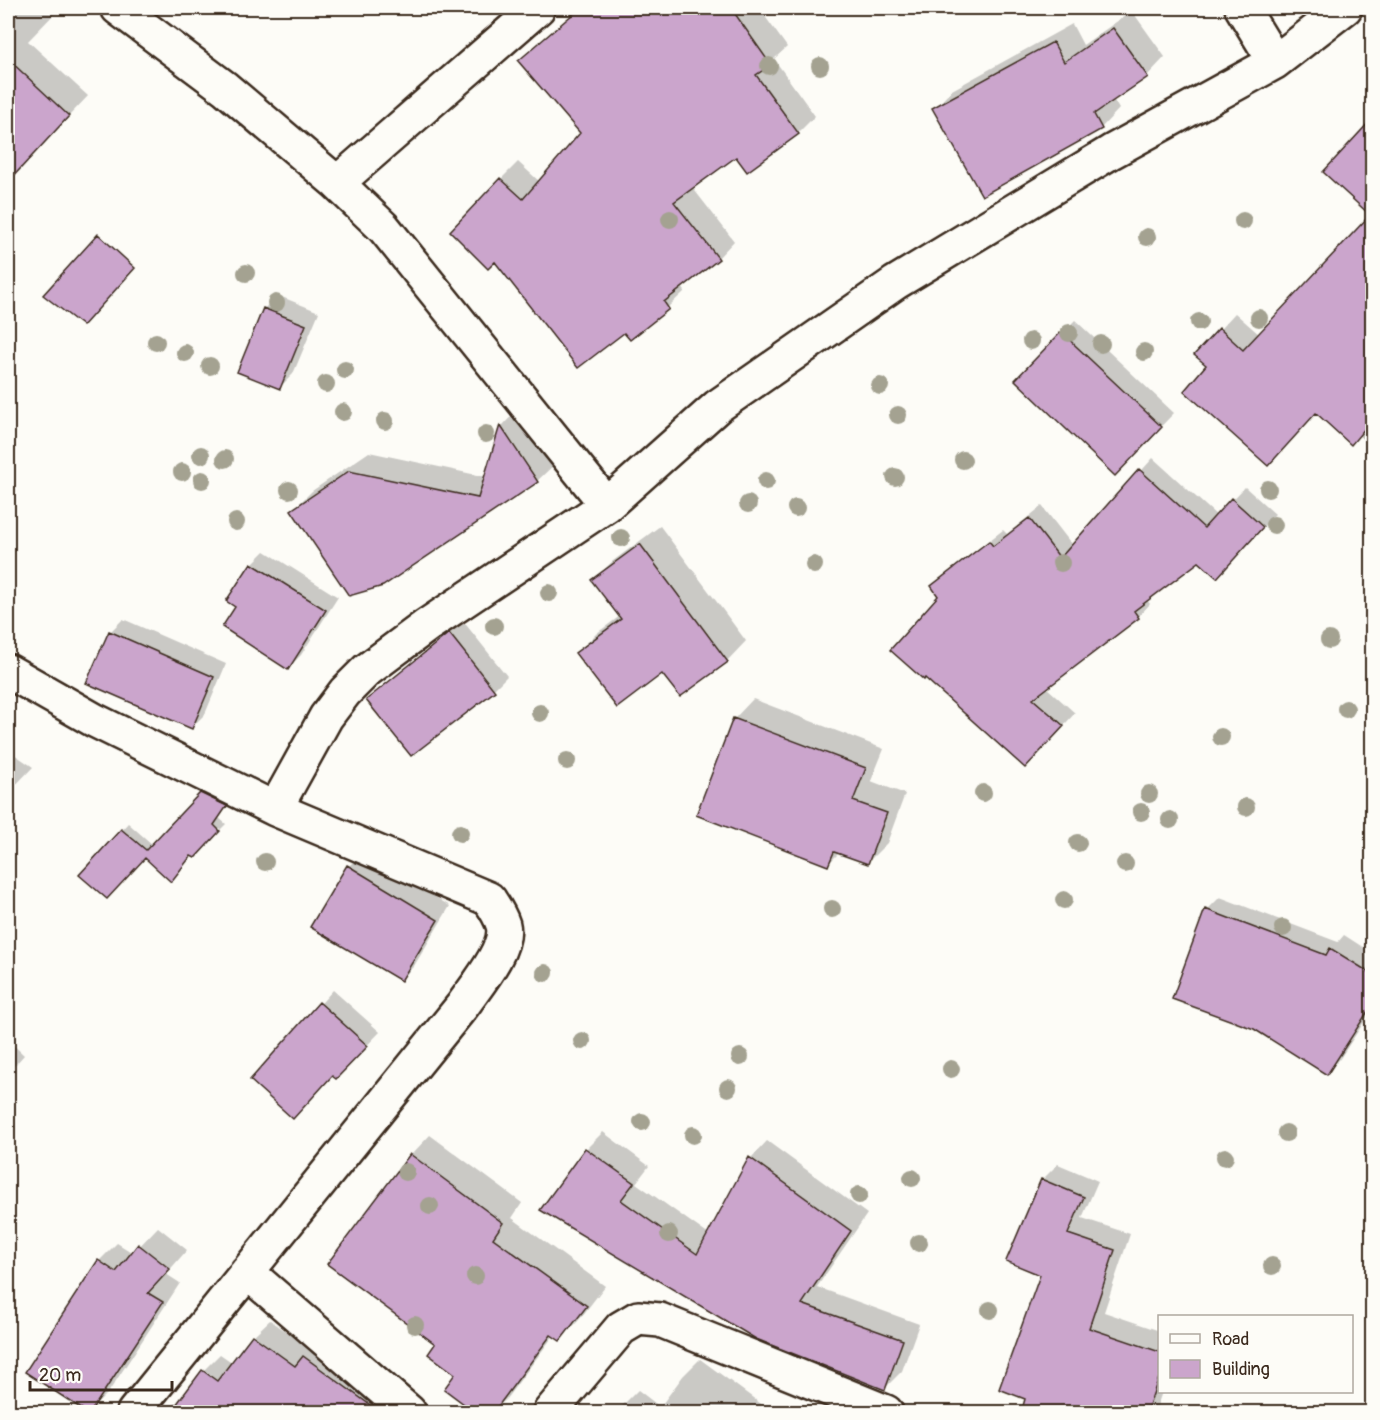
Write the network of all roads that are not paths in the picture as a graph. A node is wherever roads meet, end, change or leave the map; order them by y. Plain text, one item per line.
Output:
1 (118, 8) edge
2 (538, 8) edge
3 (1242, 8) edge
4 (1345, 8) edge
5 (1275, 62) junction
6 (337, 183) junction
7 (607, 505) junction
8 (8, 670) edge
9 (274, 809) junction
10 (247, 1272) junction
11 (134, 1413) edge
12 (409, 1413) edge
13 (550, 1413) edge
14 (886, 1413) edge

1 - 6 street
2 - 6 street
3 - 5 street
4 - 5 street
5 - 7 street
6 - 7 street
7 - 9 street
8 - 9 street
9 - 10 street
10 - 11 street
10 - 12 street
13 - 14 street

